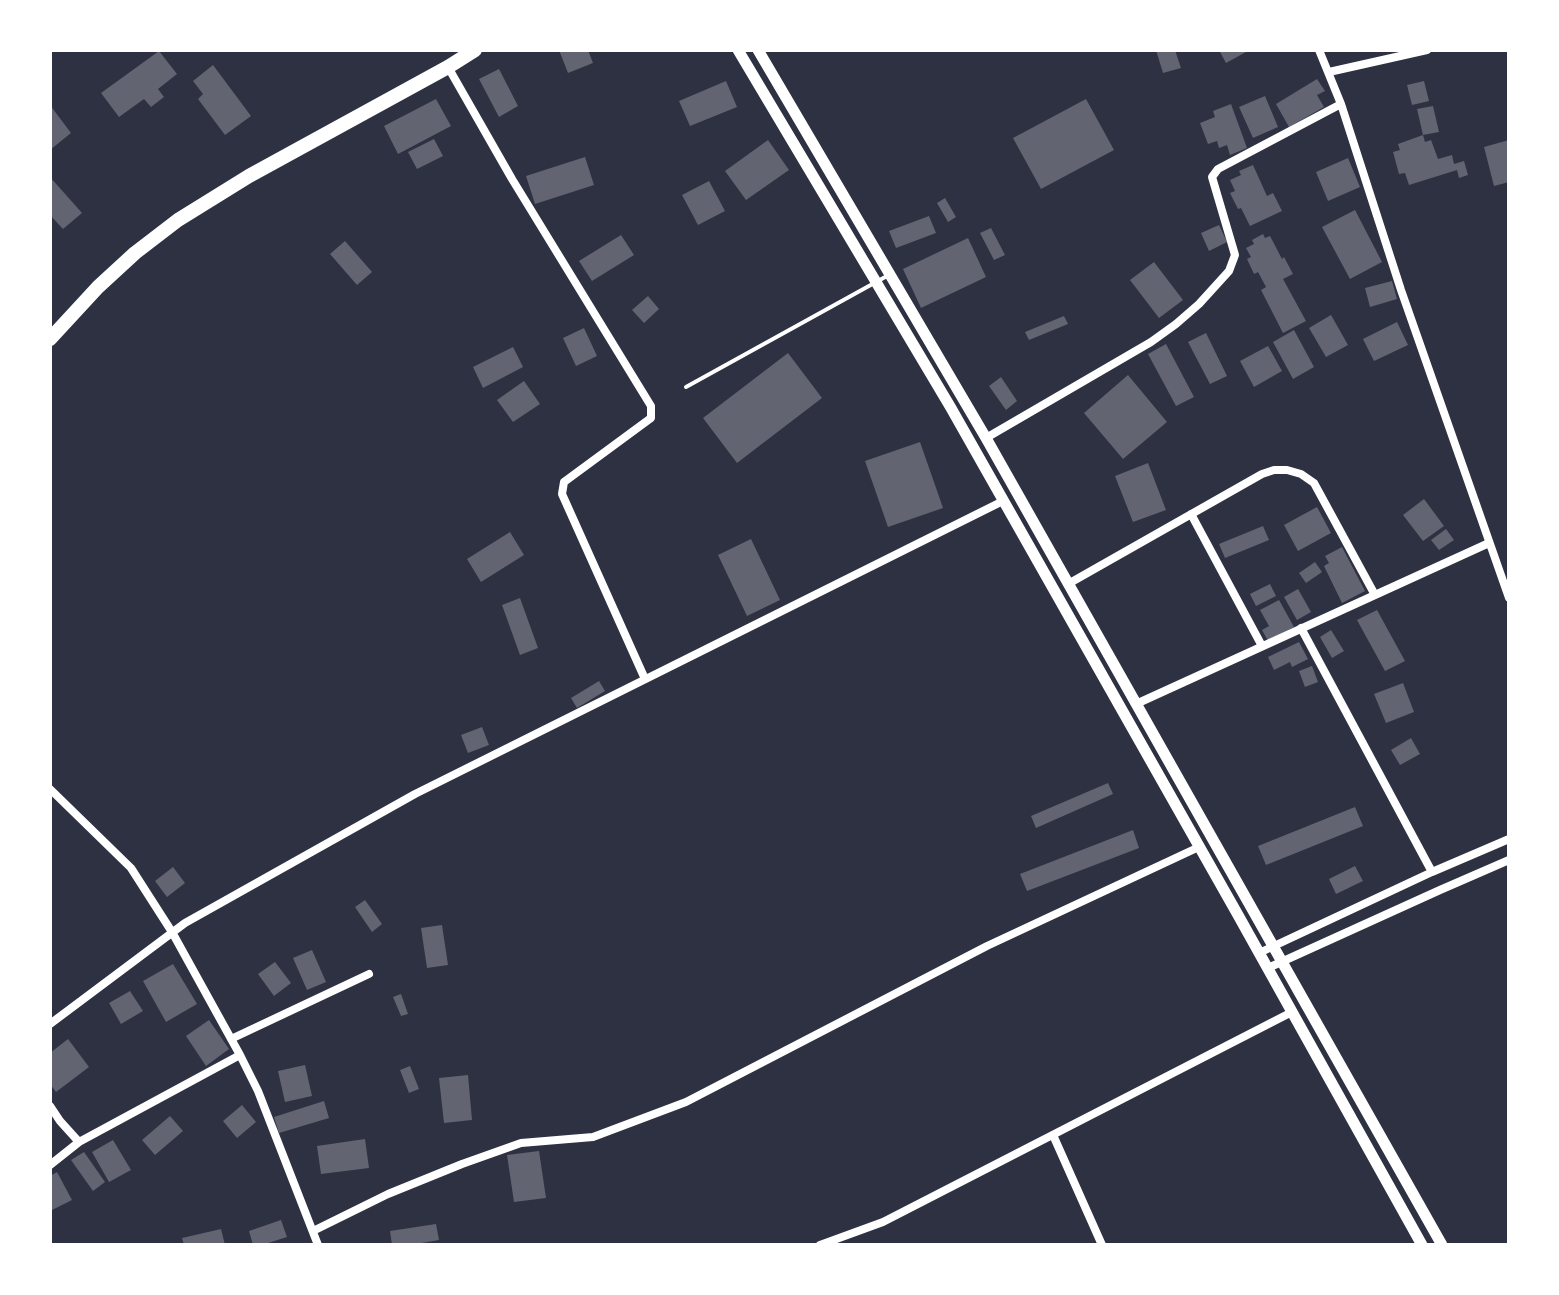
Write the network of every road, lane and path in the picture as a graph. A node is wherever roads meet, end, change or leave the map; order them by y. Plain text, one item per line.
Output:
1 (475, 50) edge
2 (738, 50) edge
3 (758, 50) edge
4 (1319, 50) edge
5 (1427, 50) edge
6 (448, 67) junction
7 (1329, 72) junction
8 (1341, 104) junction
9 (891, 274) junction
10 (877, 283) junction
11 (50, 339) edge
12 (686, 387) dead end
13 (986, 438) junction
14 (1003, 501) junction
15 (1191, 514) junction
16 (1489, 543) junction
17 (1068, 584) junction
18 (1375, 595) junction
19 (1509, 598) edge
20 (1301, 628) junction
21 (1262, 646) junction
22 (645, 679) junction
23 (1136, 704) junction
24 (50, 789) edge
25 (1509, 839) edge
26 (1199, 847) junction
27 (1509, 860) edge
28 (1432, 872) junction
29 (172, 932) junction
30 (1273, 945) junction
31 (1259, 953) junction
32 (1283, 963) junction
33 (1268, 968) junction
34 (369, 974) dead end
35 (1292, 1012) junction
36 (50, 1024) edge
37 (231, 1039) junction
38 (240, 1055) junction
39 (50, 1106) edge
40 (1053, 1135) junction
41 (79, 1142) junction
42 (50, 1165) edge
43 (313, 1231) junction
44 (318, 1245) edge
45 (820, 1245) edge
46 (1102, 1245) edge
47 (1422, 1245) edge
48 (1442, 1245) edge

1 - 6 highway
2 - 10 street
3 - 9 street
4 - 7 street
5 - 7 street
6 - 11 highway
6 - 22 street
7 - 8 street
8 - 13 street
8 - 16 street
9 - 10 lane
9 - 13 street
10 - 12 lane
10 - 14 street
13 - 17 street
14 - 22 street
14 - 26 street
15 - 17 street
15 - 18 street
15 - 21 street
16 - 18 street
16 - 19 street
17 - 23 street
18 - 20 street
20 - 21 street
20 - 28 street
21 - 23 street
22 - 29 street
23 - 30 street
24 - 29 street
25 - 28 street
26 - 31 street
26 - 43 street
27 - 32 street
28 - 30 street
29 - 36 street
29 - 37 street
30 - 31 street
30 - 32 street
31 - 33 street
32 - 33 street
32 - 48 street
33 - 35 street
34 - 37 street
35 - 40 street
35 - 47 street
37 - 38 street
38 - 41 street
38 - 43 street
39 - 41 street
40 - 45 street
40 - 46 street
41 - 42 street
43 - 44 street

